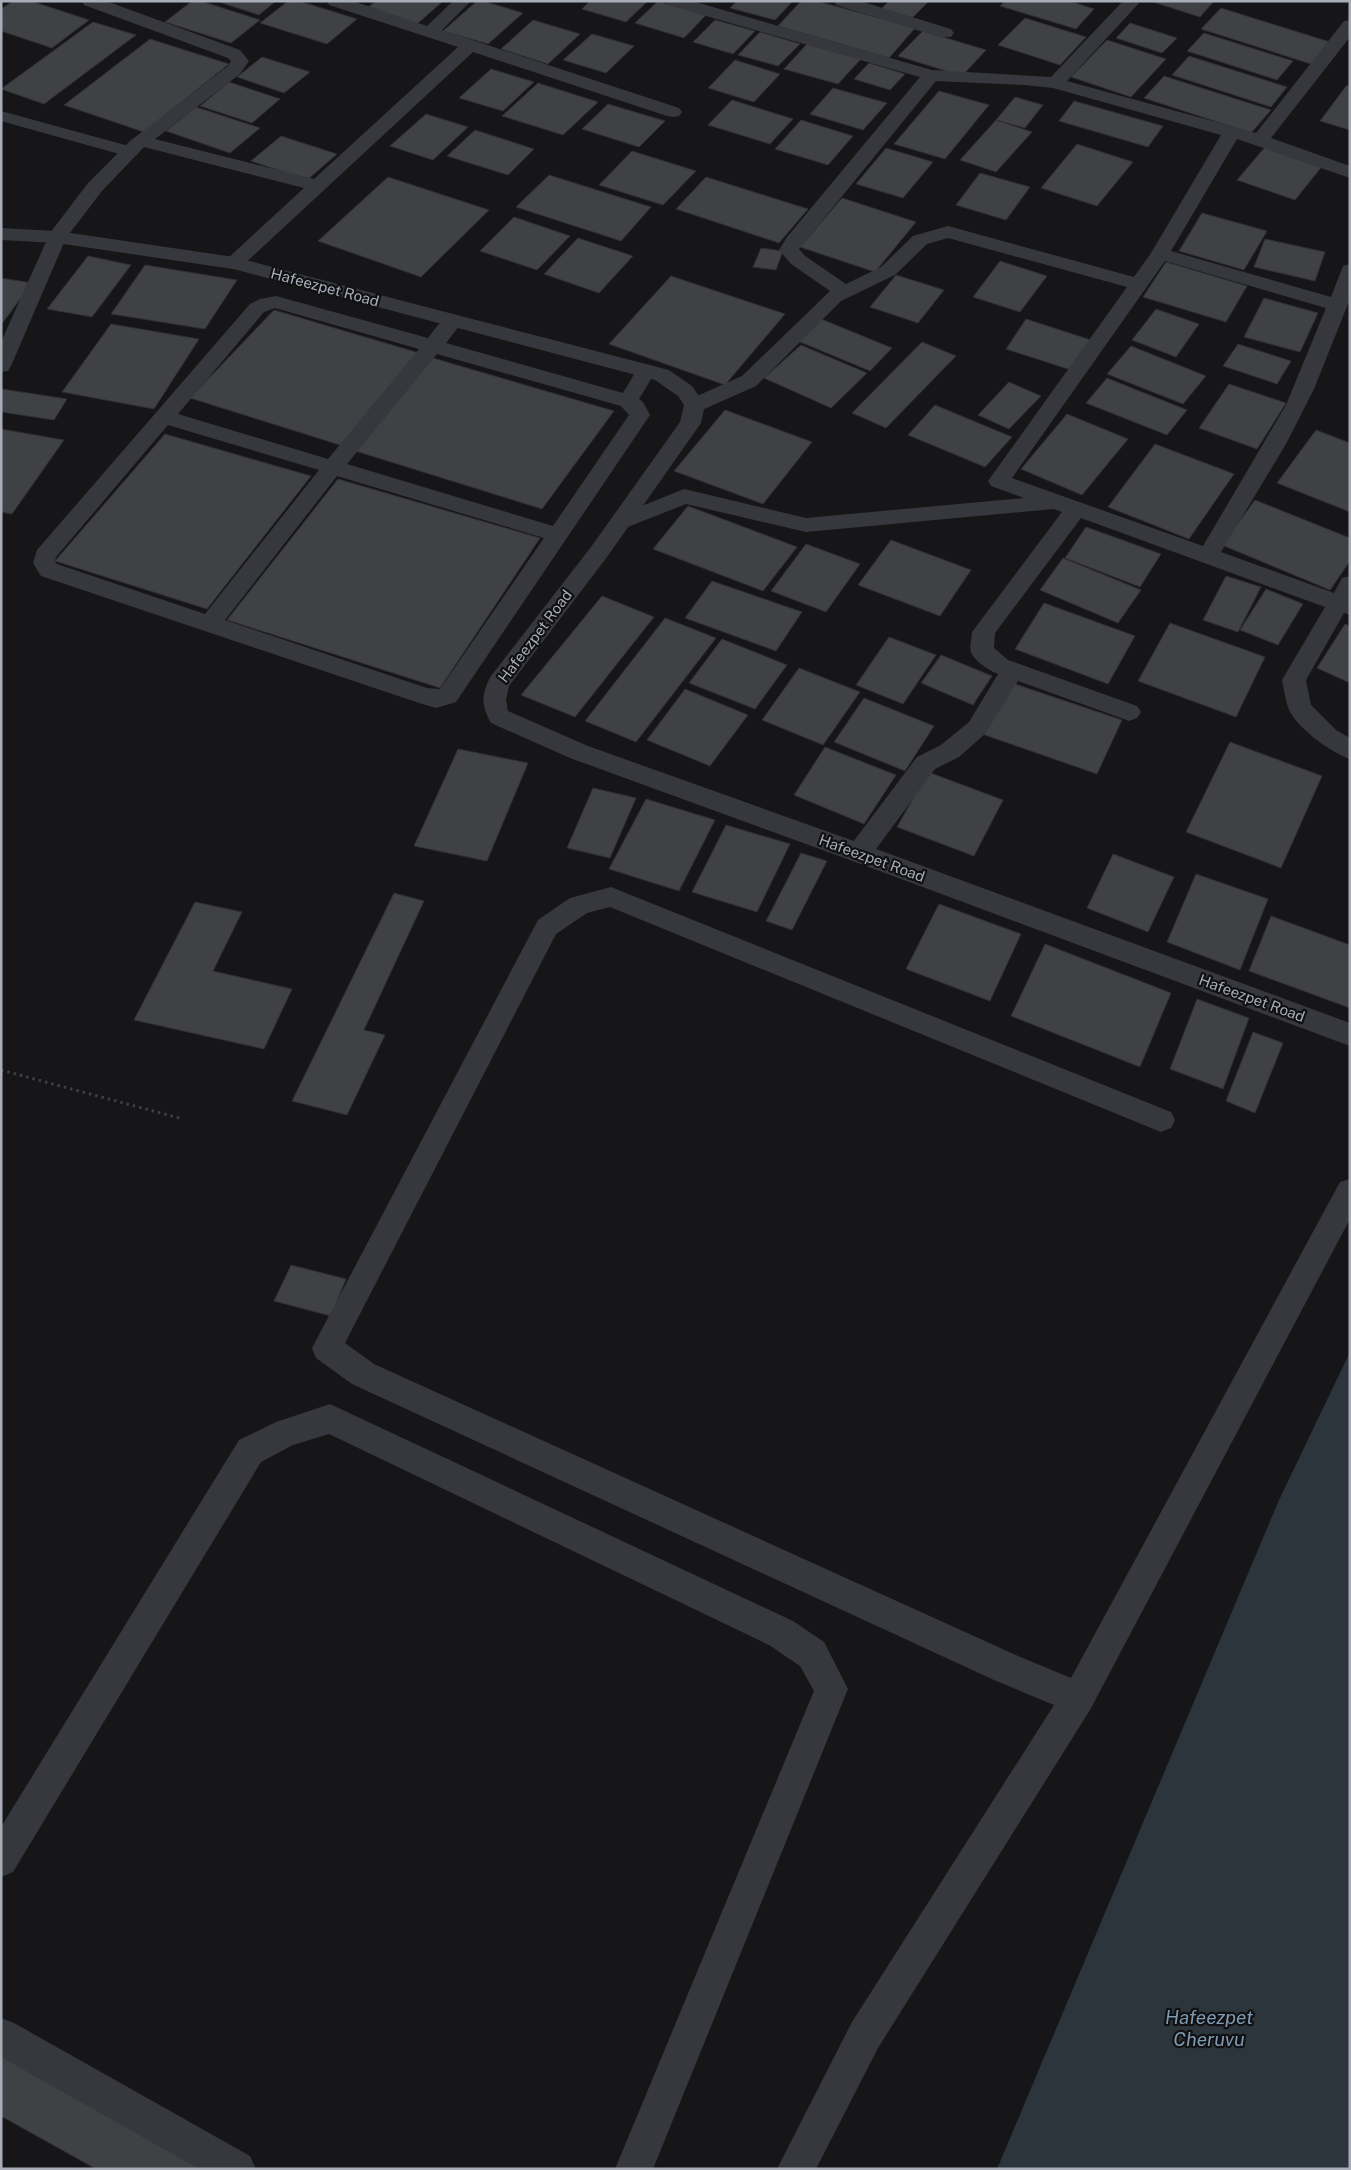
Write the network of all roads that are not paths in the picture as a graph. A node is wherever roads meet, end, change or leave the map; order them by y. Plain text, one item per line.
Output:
1 (90, 1) edge
2 (336, 1) edge
3 (463, 1) edge
4 (673, 1) edge
5 (842, 1) edge
6 (1133, 1) edge
7 (1350, 24) edge
8 (430, 32) junction
9 (944, 33) dead end
10 (470, 45) junction
11 (932, 75) junction
12 (1055, 82) junction
13 (673, 112) dead end
14 (1, 116) edge
15 (1231, 133) junction
16 (1260, 140) junction
17 (135, 147) junction
18 (1350, 172) edge
19 (318, 186) junction
20 (1, 234) edge
21 (57, 237) junction
22 (1160, 254) junction
23 (234, 264) junction
24 (1350, 270) edge
25 (1139, 284) junction
26 (845, 292) junction
27 (1337, 305) junction
28 (453, 321) junction
29 (433, 345) junction
30 (1, 366) edge
31 (646, 371) junction
32 (628, 401) junction
33 (695, 405) junction
34 (166, 417) junction
35 (332, 468) junction
36 (1067, 505) junction
37 (620, 523) junction
38 (558, 534) junction
39 (1207, 557) junction
40 (1346, 598) edge
41 (210, 624) junction
42 (1013, 670) junction
43 (1129, 712) dead end
44 (1350, 750) edge
45 (859, 853) junction
46 (1350, 1035) edge
47 (1161, 1120) dead end
48 (1350, 1191) edge
49 (1078, 1698) junction
50 (1, 1860) edge
51 (1, 2036) edge
52 (237, 2169) edge
53 (634, 2169) edge
54 (796, 2169) edge

1 - 17 street
2 - 8 street
3 - 8 street
4 - 11 street
5 - 9 street
6 - 12 street
7 - 16 street
8 - 10 street
10 - 13 street
10 - 19 street
11 - 12 street
11 - 26 street
12 - 15 street
14 - 17 lane
15 - 16 street
15 - 22 street
16 - 18 street
17 - 19 street
17 - 21 street
19 - 23 street
20 - 21 street, Hafeezpet Road
21 - 23 street, Hafeezpet Road
21 - 30 street
22 - 25 street
22 - 27 street
23 - 28 street, Hafeezpet Road
24 - 27 street
25 - 26 street
25 - 36 street
26 - 33 street
27 - 39 street
28 - 29 street
28 - 31 street, Hafeezpet Road
29 - 32 street
29 - 34 street
29 - 35 street
31 - 32 street
31 - 33 street, Hafeezpet Road
32 - 38 street
33 - 37 street, Hafeezpet Road
34 - 35 street
34 - 41 street
35 - 38 street
35 - 41 street
36 - 37 street
36 - 39 street
36 - 42 street
37 - 45 street, Hafeezpet Road
38 - 41 street
39 - 40 street
40 - 44 street
42 - 43 street
42 - 45 street
45 - 46 street, Hafeezpet Road
47 - 49 street
48 - 49 street
49 - 54 street
50 - 53 street
51 - 52 street

